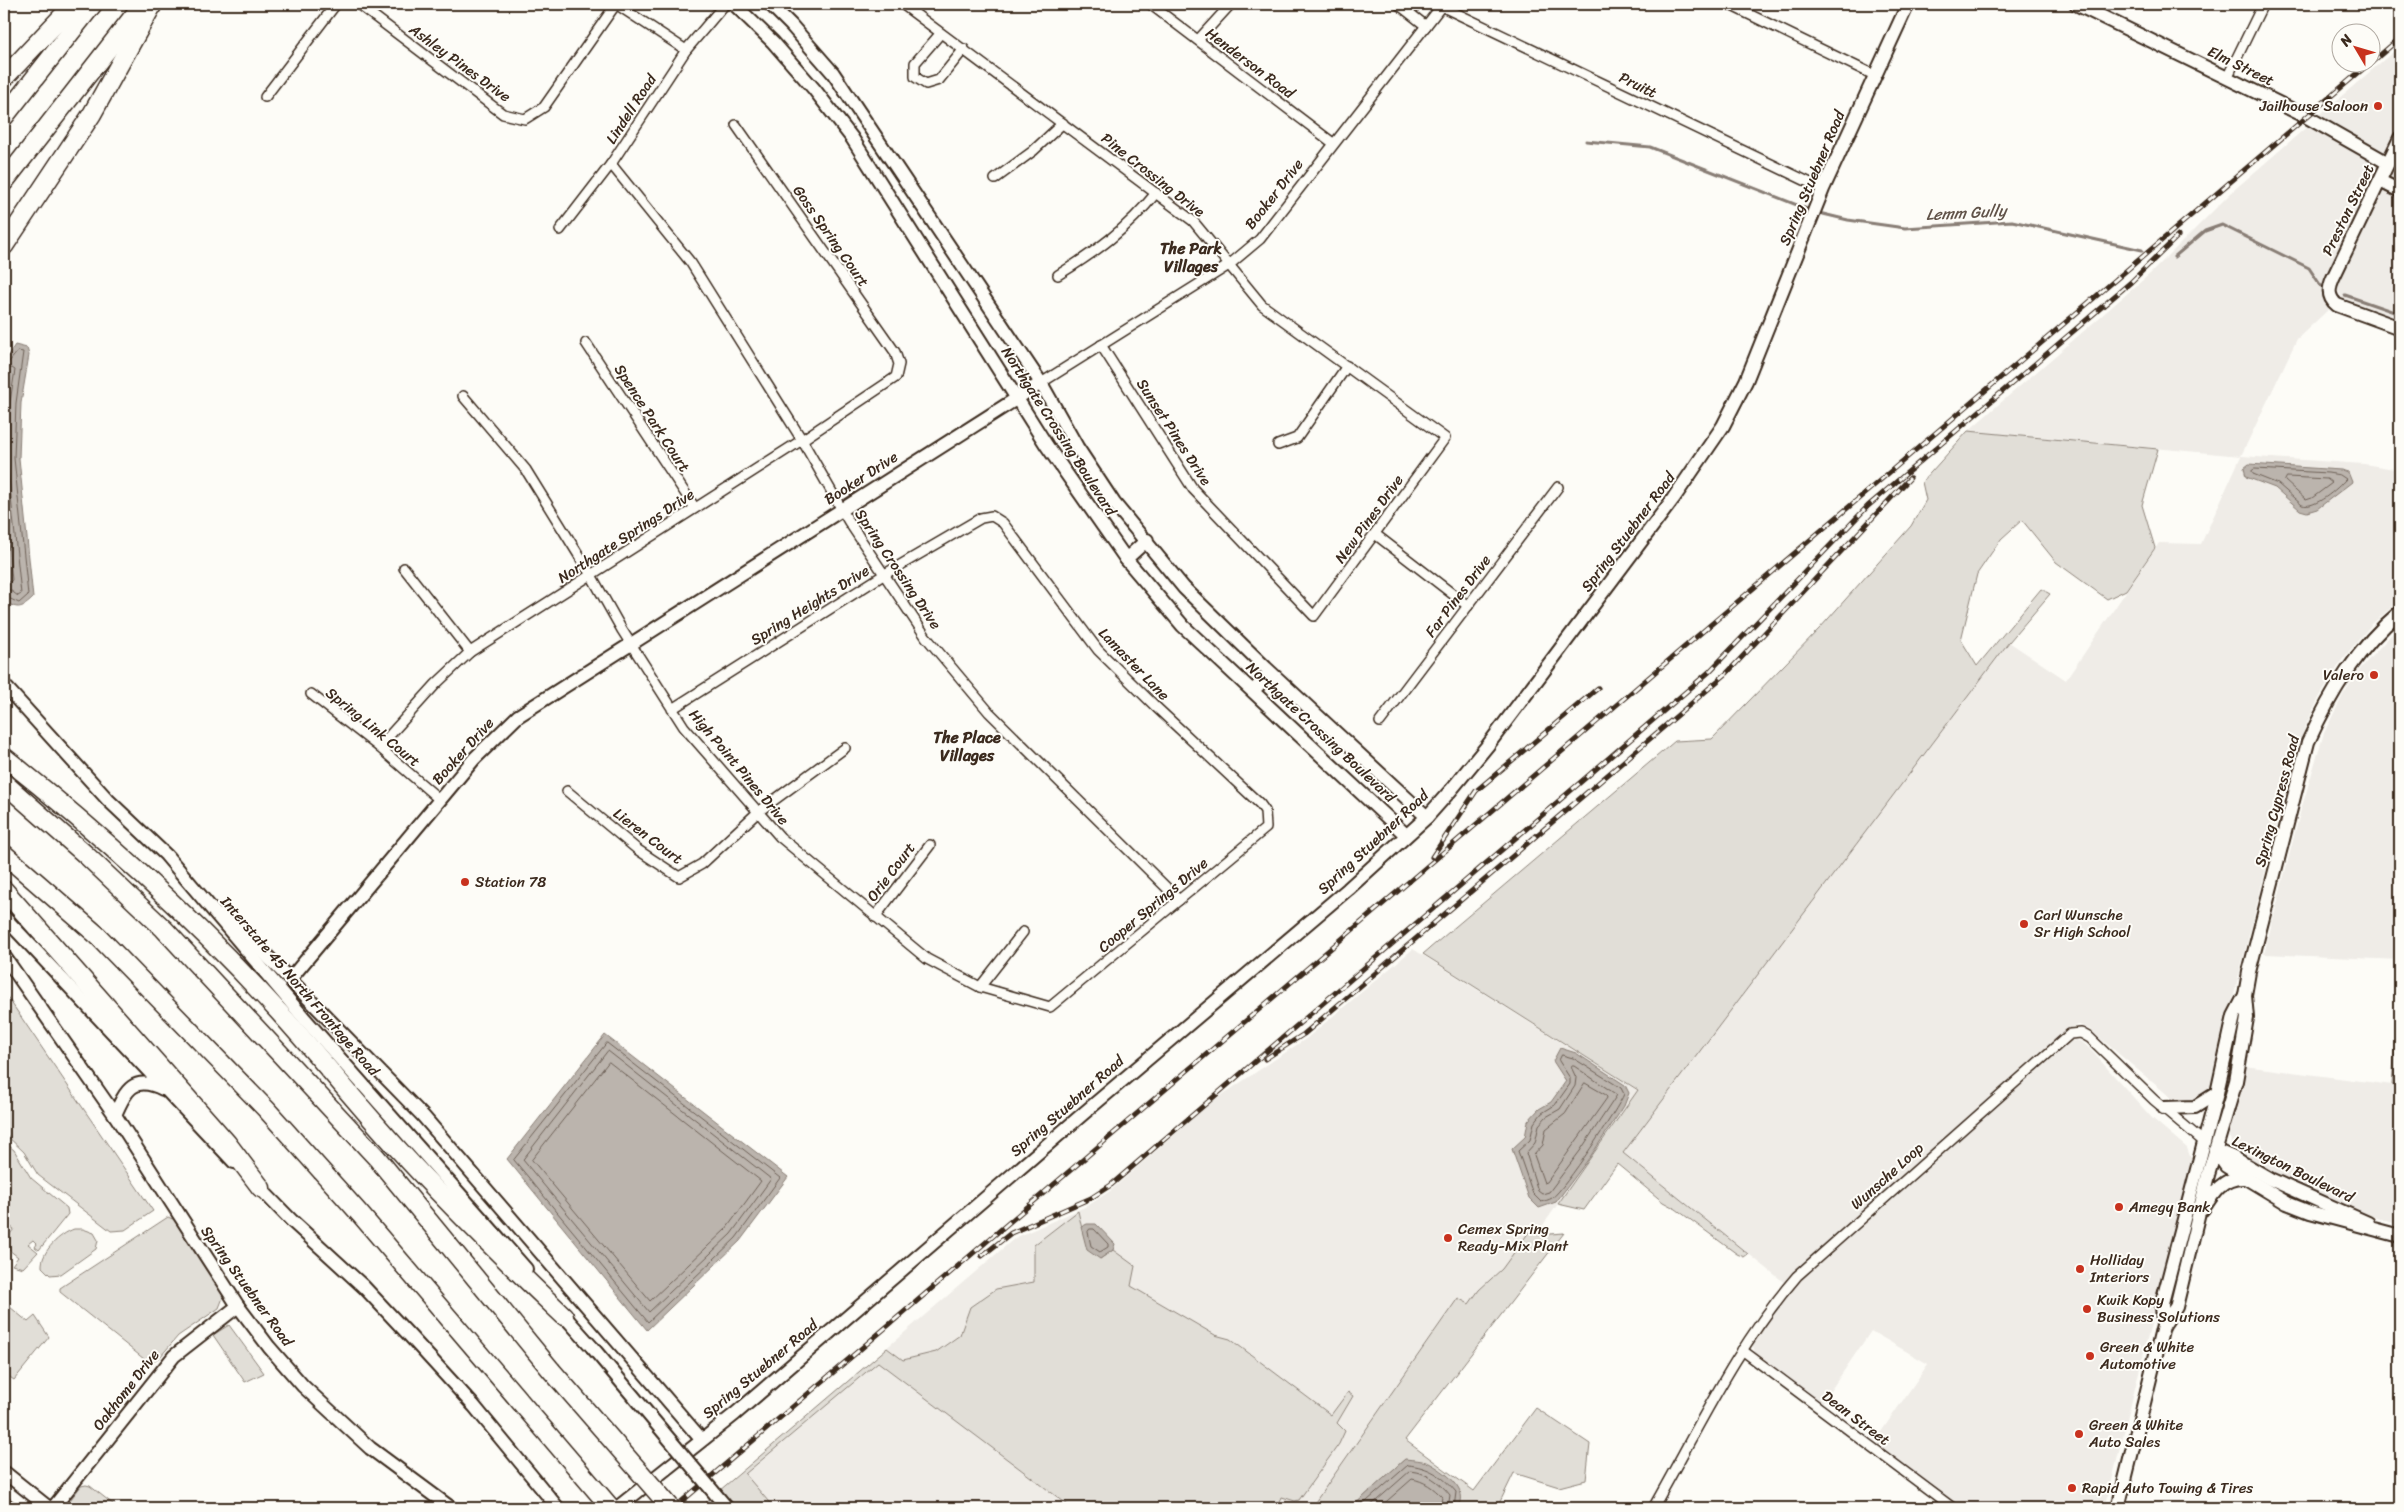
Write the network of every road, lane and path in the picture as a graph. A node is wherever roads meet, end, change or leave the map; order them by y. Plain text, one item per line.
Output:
1 (74, 4) edge
2 (93, 4) edge
3 (142, 4) edge
4 (153, 4) edge
5 (336, 4) edge
6 (358, 4) edge
7 (616, 4) edge
8 (725, 4) edge
9 (734, 4) edge
10 (770, 4) edge
11 (902, 4) edge
12 (1150, 4) edge
13 (1231, 4) edge
14 (1398, 4) edge
15 (1728, 4) edge
16 (1908, 4) edge
17 (2263, 4) edge
18 (1442, 5) edge
19 (2081, 5) edge
20 (1426, 26) junction
21 (940, 34) junction
22 (1198, 40) junction
23 (964, 49) junction
24 (686, 50) junction
25 (1874, 75) junction
26 (4, 78) edge
27 (2227, 78) junction
28 (265, 97) dead end
29 (4, 117) edge
30 (1063, 123) junction
31 (736, 125) dead end
32 (2400, 138) edge
33 (1333, 143) junction
34 (2388, 163) junction
35 (611, 164) junction
36 (995, 179) dead end
37 (904, 180) junction
38 (2380, 181) junction
39 (4, 182) edge
40 (1823, 189) junction
41 (886, 190) junction
42 (2400, 190) edge
43 (1156, 193) junction
44 (560, 230) dead end
45 (4, 246) edge
46 (1229, 265) junction
47 (1058, 275) dead end
48 (2400, 328) edge
49 (586, 343) dead end
50 (1101, 345) junction
51 (900, 364) joint
52 (1347, 366) junction
53 (1041, 383) junction
54 (463, 396) dead end
55 (1017, 398) junction
56 (1445, 438) joint
57 (802, 440) junction
58 (1278, 445) dead end
59 (1558, 487) dead end
60 (695, 508) junction
61 (841, 510) junction
62 (992, 516) joint
63 (1375, 534) junction
64 (1147, 540) junction
65 (1126, 560) junction
66 (404, 568) dead end
67 (885, 574) junction
68 (591, 575) junction
69 (1468, 606) junction
70 (2400, 612) edge
71 (1314, 616) joint
72 (631, 644) junction
73 (470, 652) junction
74 (1270, 673) junction
75 (4, 686) edge
76 (1254, 690) junction
77 (311, 694) dead end
78 (672, 708) junction
79 (1380, 722) dead end
80 (379, 747) junction
81 (845, 748) dead end
82 (4, 757) edge
83 (4, 783) edge
84 (567, 791) dead end
85 (440, 800) junction
86 (758, 812) junction
87 (1426, 816) junction
88 (1266, 820) joint
89 (1406, 834) junction
90 (930, 845) dead end
91 (4, 854) edge
92 (166, 855) junction
93 (4, 890) edge
94 (1179, 900) junction
95 (875, 916) junction
96 (4, 917) edge
97 (1023, 932) dead end
98 (4, 956) edge
99 (291, 978) junction
100 (980, 987) junction
101 (2245, 995) junction
102 (1050, 1008) joint
103 (168, 1092) junction
104 (2218, 1093) junction
105 (2164, 1108) junction
106 (115, 1115) junction
107 (2204, 1142) junction
108 (2215, 1150) junction
109 (2244, 1178) junction
110 (261, 1188) junction
111 (2198, 1216) junction
112 (2383, 1232) junction
113 (2400, 1236) edge
114 (238, 1306) junction
115 (564, 1316) junction
116 (2163, 1326) junction
117 (1742, 1350) junction
118 (701, 1440) junction
119 (4, 1472) edge
120 (4, 1504) edge
121 (10, 1508) edge
122 (49, 1508) edge
123 (53, 1508) edge
124 (451, 1508) edge
125 (558, 1508) edge
126 (611, 1508) edge
127 (617, 1508) edge
128 (671, 1508) edge
129 (727, 1508) edge
130 (1653, 1508) edge
131 (1953, 1508) edge
132 (2118, 1508) edge

1 - 26 highway
2 - 29 highway
3 - 39 highway
4 - 45 highway
5 - 28 street
6 - 7 street, Ashley Pines Drive
7 - 24 street
8 - 24 street, Lindell Road
9 - 41 main road, Northgate Crossing Boulevard
10 - 37 main road, Northgate Crossing Boulevard
11 - 21 street, Pine Crossing Drive
12 - 22 street, Henderson Road
13 - 22 street
14 - 20 street
15 - 25 street
16 - 25 main road, Spring Stuebner Road
17 - 27 street
18 - 20 street, Booker Drive
18 - 40 street, Pruitt
19 - 27 main road, Elm Street
20 - 33 street, Booker Drive
21 - 23 street, Pine Crossing Drive
21 - 23 street
22 - 33 street, Henderson Road
23 - 30 street, Pine Crossing Drive
24 - 35 street, Lindell Road
25 - 40 main road, Spring Stuebner Road
27 - 34 main road, Elm Street
30 - 36 street
30 - 43 street, Pine Crossing Drive
31 - 51 street, Goss Spring Court
32 - 34 main road, Preston Street
33 - 46 street, Booker Drive
34 - 38 main road, Preston Street
35 - 44 street, Lindell Road
35 - 57 street, Spring Crossing Drive
37 - 41 main road
37 - 53 main road, Northgate Crossing Boulevard
38 - 42 main road
38 - 48 main road, Preston Street
40 - 87 main road, Spring Stuebner Road
41 - 55 main road, Northgate Crossing Boulevard
43 - 46 street, Pine Crossing Drive
43 - 47 street
46 - 50 street, Booker Drive
46 - 52 street, Pine Crossing Drive
49 - 60 street, Spence Park Court
50 - 53 street, Booker Drive
50 - 71 street, Sunset Pines Drive
51 - 57 street, Northgate Springs Drive
52 - 56 street, Pine Crossing Drive
52 - 58 street
53 - 55 main road, Booker Drive
53 - 64 main road, Northgate Crossing Boulevard
54 - 68 street, High Point Pines Drive
55 - 61 main road, Booker Drive
55 - 65 main road, Northgate Crossing Boulevard
56 - 63 street, New Pines Drive
57 - 60 street, Northgate Springs Drive
57 - 61 street, Spring Crossing Drive
59 - 69 street, Far Pines Drive
60 - 68 street, Northgate Springs Drive
61 - 67 street, Spring Crossing Drive
61 - 72 main road, Booker Drive
62 - 67 street, Spring Heights Drive
62 - 88 street, Lamaster Lane
63 - 69 street
63 - 71 street, New Pines Drive
64 - 65 main road
64 - 74 main road, Northgate Crossing Boulevard
65 - 76 main road, Northgate Crossing Boulevard
66 - 73 street
67 - 78 street, Spring Heights Drive
67 - 94 street, Spring Crossing Drive
68 - 72 street, High Point Pines Drive
68 - 73 street, Northgate Springs Drive
69 - 79 street, Far Pines Drive
70 - 101 main road, Spring Cypress Road
72 - 78 street, High Point Pines Drive
72 - 85 main road, Booker Drive
73 - 80 street, Northgate Springs Drive
74 - 76 main road
74 - 87 main road, Northgate Crossing Boulevard
75 - 92 main road, Interstate 45 North Frontage Road
76 - 89 main road, Northgate Crossing Boulevard
77 - 80 street, Spring Link Court
78 - 86 street, High Point Pines Drive
80 - 85 street, Spring Link Court
81 - 86 street
82 - 115 highway
83 - 128 highway, bridge
84 - 86 street, Lieren Court
85 - 99 main road, Booker Drive
86 - 95 street, High Point Pines Drive
87 - 89 main road, Spring Stuebner Road
88 - 94 street, Cooper Springs Drive
89 - 118 main road, Spring Stuebner Road
90 - 95 street, Orie Court
91 - 126 highway
92 - 99 main road
92 - 115 main road, Interstate 45 North Frontage Road
93 - 110 highway
94 - 102 street, Cooper Springs Drive
95 - 100 street, High Point Pines Drive
96 - 103 main road
97 - 100 street
98 - 106 main road, Spring Stuebner Road
99 - 118 main road
100 - 102 street, High Point Pines Drive
101 - 104 main road, Spring Cypress Road
101 - 108 main road, Spring Cypress Road
103 - 106 main road
103 - 110 main road
104 - 105 main road
104 - 107 main road, Spring Cypress Road
105 - 107 street, Wunsche Loop
105 - 117 street, Wunsche Loop
106 - 114 main road, Spring Stuebner Road
107 - 108 main road, Lexington Boulevard
107 - 116 main road, Spring Cypress Road
108 - 109 main road, Lexington Boulevard
108 - 111 main road, Spring Cypress Road
108 - 112 main road, Lexington Boulevard
109 - 111 main road
109 - 112 main road, Lexington Boulevard
110 - 125 main road
111 - 116 main road, Spring Cypress Road
112 - 113 main road, Lexington Boulevard
114 - 123 main road, Oakhome Drive
114 - 124 main road, Spring Stuebner Road
115 - 129 main road, Interstate 45 North Frontage Road, bridge
116 - 132 main road, Spring Cypress Road
117 - 130 street, Wunsche Loop
117 - 131 street, Dean Street
118 - 127 main road, Spring Stuebner Road
119 - 122 main road
120 - 121 main road

